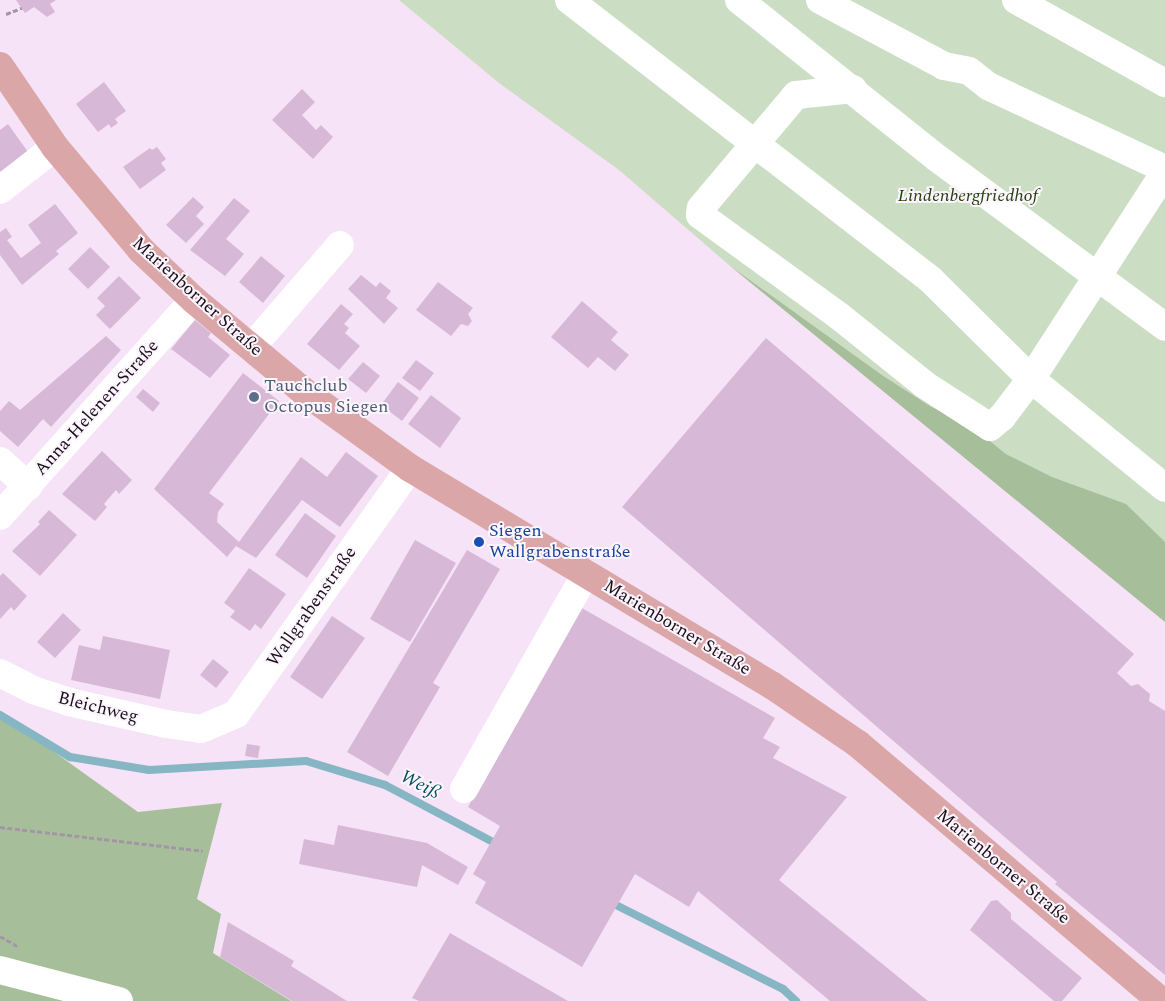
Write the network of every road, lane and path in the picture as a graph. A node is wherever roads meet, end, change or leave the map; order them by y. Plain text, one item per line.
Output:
1 (569, 0) edge
2 (739, 0) edge
3 (820, 0) edge
4 (1016, 0) edge
5 (22, 8) dead end
6 (6, 14) dead end
7 (0, 66) edge
8 (1165, 83) edge
9 (853, 89) junction
10 (754, 142) junction
11 (55, 146) junction
12 (1165, 170) edge
13 (0, 190) edge
14 (340, 244) dead end
15 (1097, 276) junction
16 (194, 300) junction
17 (1165, 327) edge
18 (251, 348) junction
19 (1031, 379) junction
20 (0, 461) edge
21 (410, 468) junction
22 (28, 486) junction
23 (1165, 488) edge
24 (0, 516) edge
25 (586, 573) junction
26 (0, 673) edge
27 (201, 729) joint
28 (464, 789) dead end
29 (0, 827) edge
30 (203, 851) dead end
31 (0, 970) edge
32 (119, 1001) edge
33 (1162, 1001) edge

1 - 10 street
2 - 9 street
3 - 12 street
4 - 8 street
5 - 6 path
7 - 11 main road, Marienborner Straße
9 - 10 street
9 - 15 street
10 - 19 street
10 - 19 street
11 - 13 street
11 - 16 main road, Marienborner Straße
12 - 15 street
14 - 18 street
15 - 17 street
15 - 19 street
16 - 18 main road, Marienborner Straße
16 - 22 street, Anna-Helenen-Straße
18 - 21 main road, Marienborner Straße
19 - 23 street
20 - 22 street
21 - 25 main road, Marienborner Straße
21 - 27 street, Wallgrabenstraße
22 - 24 street, Anna-Helenen-Straße
25 - 28 street
25 - 33 main road, Marienborner Straße
26 - 27 street, Bleichweg
29 - 30 path
31 - 32 street

